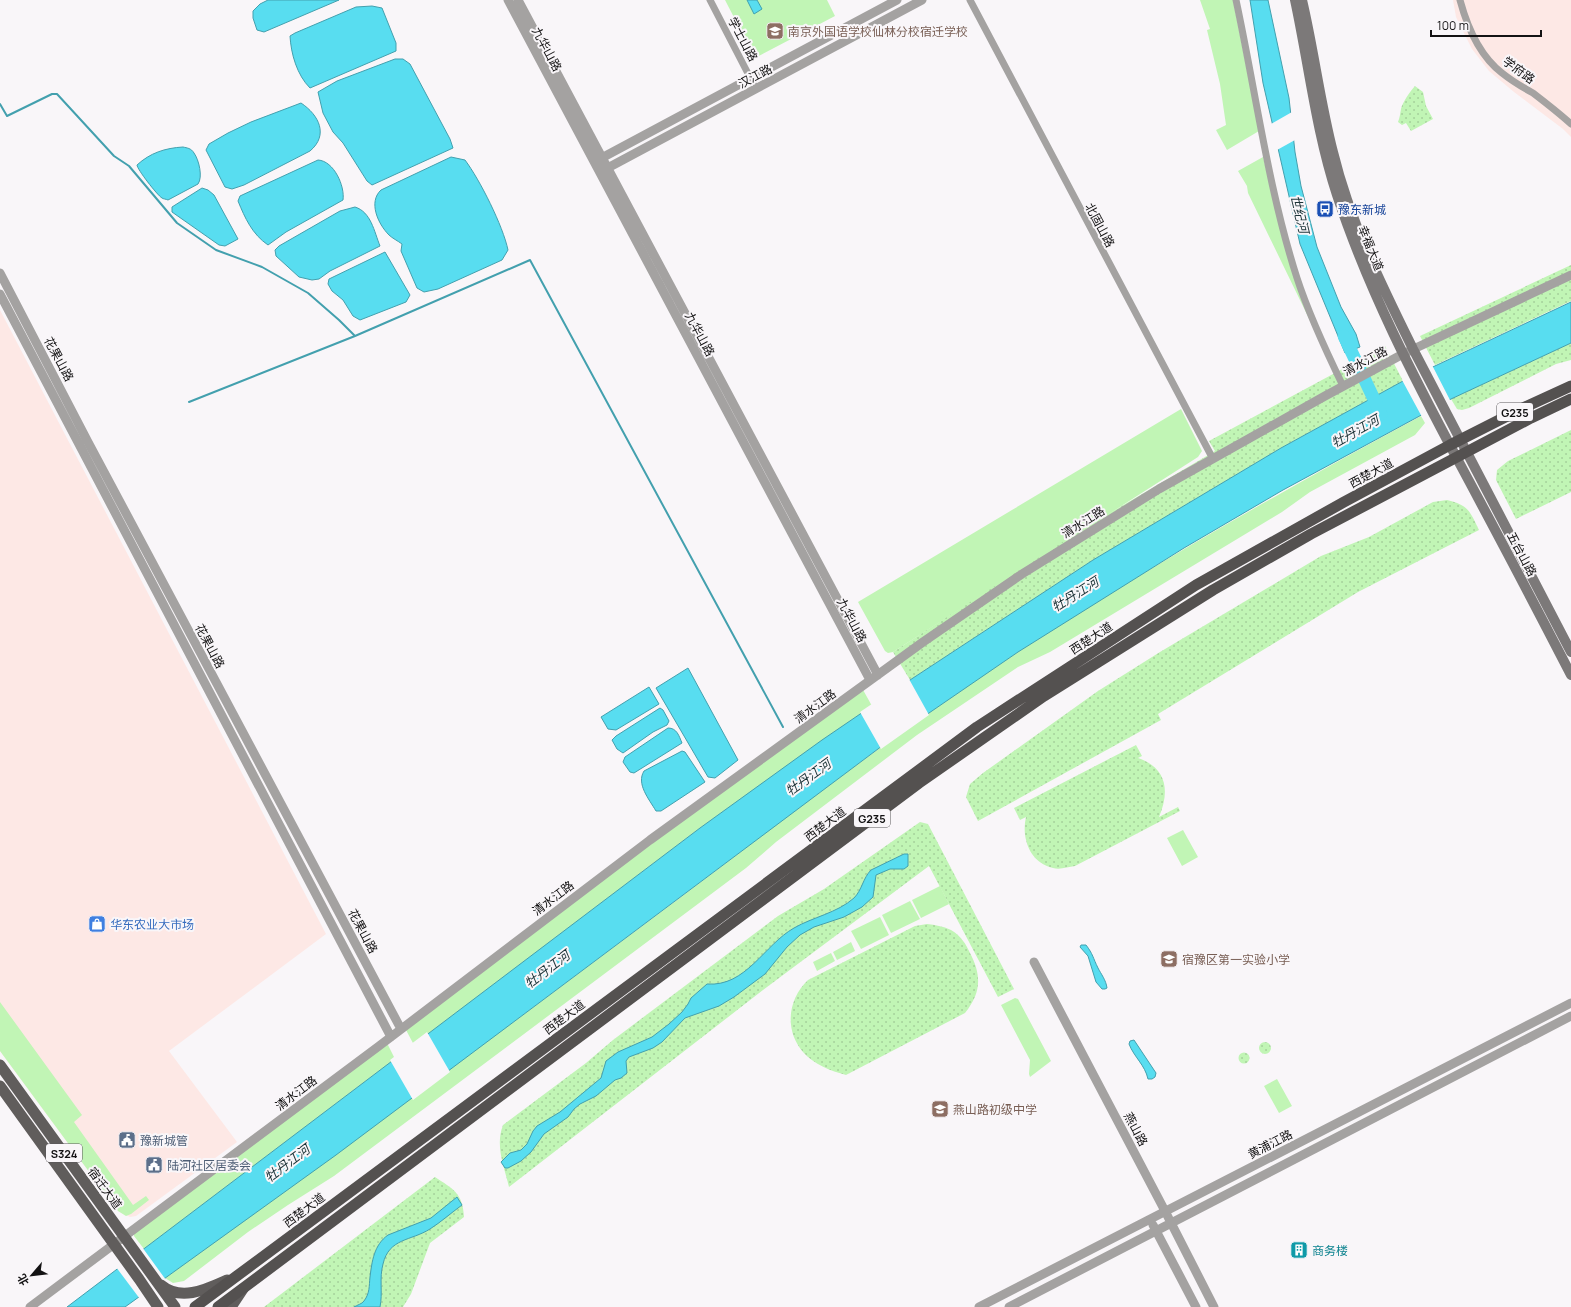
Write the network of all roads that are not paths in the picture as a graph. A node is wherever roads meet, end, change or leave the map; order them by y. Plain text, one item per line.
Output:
1 (508, 0) edge
2 (518, 0) edge
3 (710, 0) edge
4 (896, 0) edge
5 (922, 0) edge
6 (970, 0) edge
7 (1236, 0) edge
8 (1295, 0) edge
9 (1302, 0) edge
10 (1460, 0) edge
11 (751, 78) junction
12 (756, 89) junction
13 (1571, 124) edge
14 (598, 160) junction
15 (603, 170) junction
16 (0, 273) edge
17 (1571, 275) edge
18 (0, 294) edge
19 (1413, 350) junction
20 (1403, 354) junction
21 (1346, 385) junction
22 (1571, 386) edge
23 (1571, 399) edge
24 (1455, 442) junction
25 (1462, 455) junction
26 (1212, 459) junction
27 (1571, 652) edge
28 (1571, 675) edge
29 (874, 677) junction
30 (1034, 962) dead end
31 (1571, 1003) edge
32 (1571, 1016) edge
33 (401, 1029) junction
34 (391, 1037) junction
35 (0, 1065) edge
36 (0, 1086) edge
37 (1165, 1211) junction
38 (1150, 1219) junction
39 (1171, 1222) junction
40 (1156, 1230) junction
41 (126, 1239) junction
42 (116, 1246) junction
43 (235, 1277) junction
44 (156, 1280) junction
45 (245, 1287) junction
46 (154, 1305) edge
47 (30, 1307) edge
48 (175, 1307) edge
49 (195, 1307) edge
50 (218, 1307) edge
51 (231, 1307) edge
52 (979, 1307) edge
53 (1009, 1307) edge
54 (1196, 1307) edge
55 (1214, 1307) edge

1 - 14 street, 九华山路
2 - 14 street, 九华山路
3 - 11 street, 学士山路
4 - 11 street, 汉江路
5 - 12 street, 汉江路
6 - 26 street, 北固山路
7 - 21 street
8 - 20 main road, 幸福大道
9 - 19 main road, 幸福大道
10 - 13 street, 学府路
11 - 12 street, 学士山路
11 - 14 street, 汉江路
12 - 15 street, 汉江路
14 - 15 street, 九华山路
15 - 29 street, 九华山路
16 - 33 street, 花果山路
17 - 19 street, 清水江路
18 - 34 street, 花果山路
19 - 20 street, 清水江路
19 - 24 main road, 幸福大道
20 - 21 street, 清水江路
20 - 24 main road, 幸福大道
21 - 26 street, 清水江路
22 - 24 highway, 西楚大道 / G235
23 - 25 highway, 西楚大道 / G235
24 - 25 main road, 五台山路
24 - 43 highway, 西楚大道 / G235
25 - 27 main road, 五台山路
25 - 28 main road, 五台山路
25 - 45 highway, 西楚大道 / G235
26 - 29 street, 清水江路
29 - 33 street, 清水江路
30 - 37 street, 燕山路
31 - 37 street, 黄浦江路
32 - 39 street, 黄浦江路
33 - 34 street, 清水江路
34 - 41 street, 清水江路
35 - 41 main road, 宿迁大道 / S324
36 - 42 main road, S324
37 - 38 street, 黄浦江路
37 - 39 street, 燕山路
38 - 40 street
38 - 52 street, 黄浦江路
39 - 40 street, 黄浦江路
39 - 55 street, 燕山路
40 - 53 street, 黄浦江路
40 - 54 street
41 - 42 street, 清水江路
41 - 44 main road, 宿迁大道 / S324
42 - 46 main road, S324
42 - 47 street
43 - 44 main road
43 - 49 highway, 西楚大道 / G235
44 - 48 main road, 宿迁大道 / S324
45 - 50 highway, 西楚大道 / G235
45 - 51 main road

